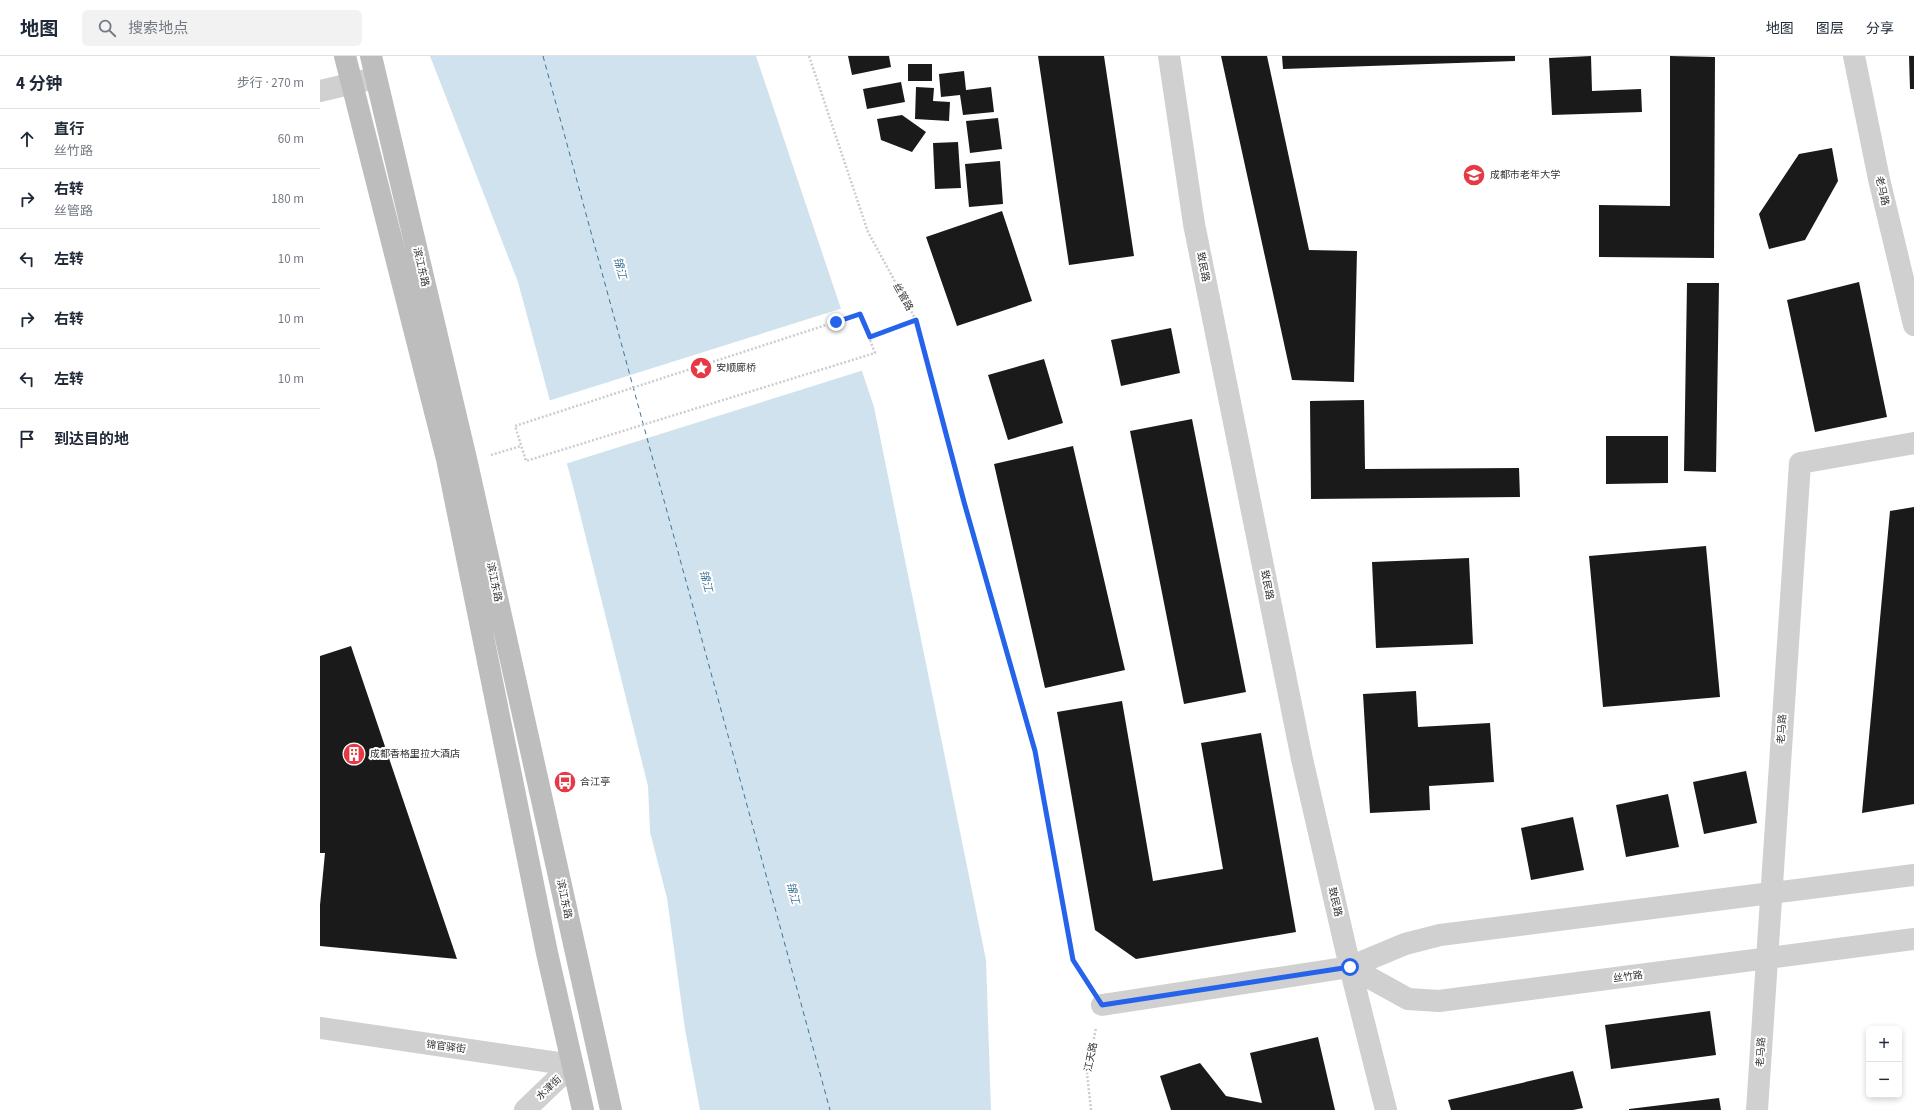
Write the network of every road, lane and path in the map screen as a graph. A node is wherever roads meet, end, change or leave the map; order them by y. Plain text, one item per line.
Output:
1 (345, 56) edge
2 (370, 56) edge
3 (809, 56) edge
4 (1169, 56) edge
5 (1854, 56) edge
6 (376, 78) junction
7 (351, 84) junction
8 (320, 91) edge
9 (916, 320) junction
10 (1914, 325) edge
11 (870, 337) junction
12 (1914, 443) edge
13 (521, 446) junction
14 (468, 463) junction
15 (1914, 875) edge
16 (1771, 893) junction
17 (1914, 939) edge
18 (1768, 959) junction
19 (1350, 967) junction
20 (1102, 1005) junction
21 (320, 1028) edge
22 (572, 1065) junction
23 (525, 1110) edge
24 (583, 1110) edge
25 (611, 1110) edge
26 (1091, 1110) edge
27 (1386, 1110) edge
28 (1757, 1110) edge

1 - 7 main road
2 - 6 main road, 滨江东路
3 - 9 path, 丝管路
4 - 19 street, 致民路
5 - 10 street, 老马路
6 - 7 street
6 - 14 main road, 滨江东路
7 - 8 street
7 - 22 main road
9 - 11 path
9 - 20 path, 丝管路
11 - 13 path
11 - 13 path
12 - 16 street, 老马路
13 - 14 path
14 - 25 main road, 滨江东路
15 - 16 street
16 - 18 street, 老马路
16 - 19 street
17 - 18 street, 丝竹路
18 - 19 street, 丝竹路
18 - 28 street, 老马路
19 - 20 street
19 - 27 street, 致民路
20 - 26 path, 江天路
21 - 22 street, 锦官驿街
22 - 23 street, 水津街
22 - 24 main road

